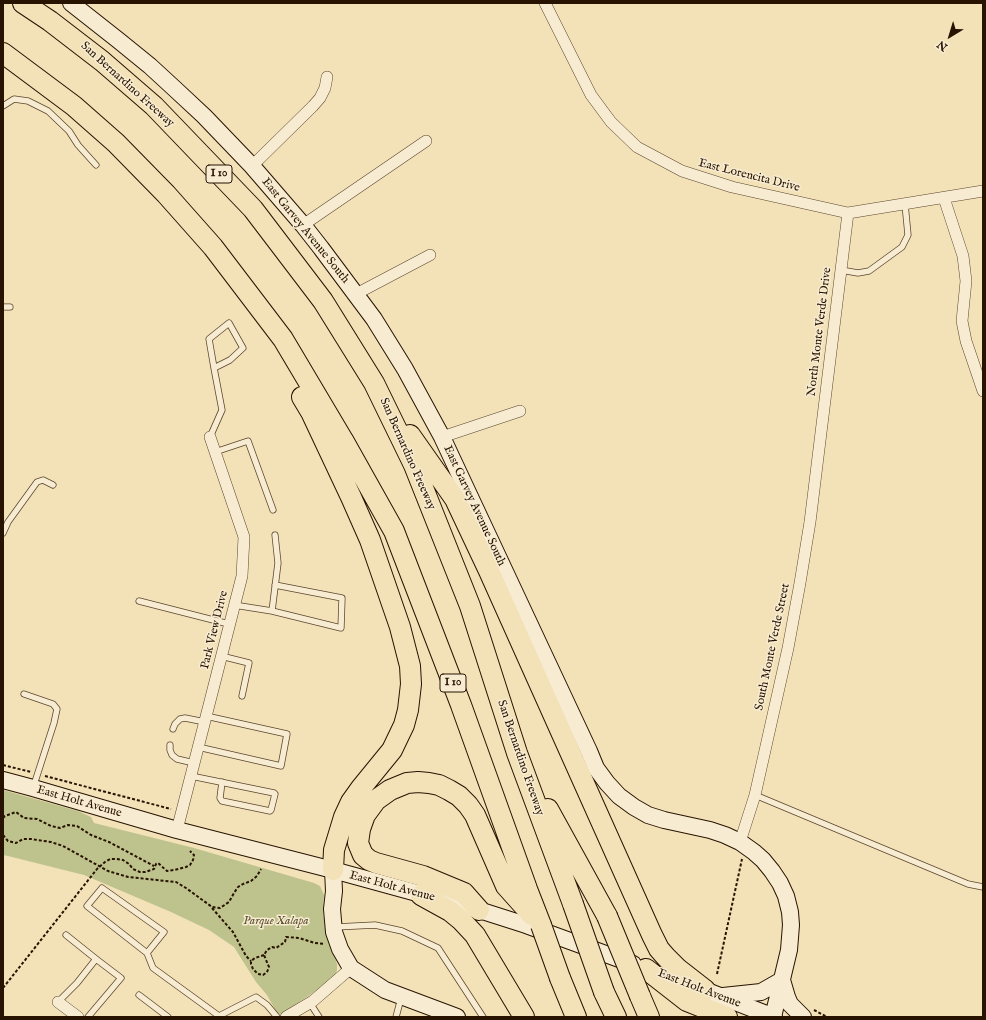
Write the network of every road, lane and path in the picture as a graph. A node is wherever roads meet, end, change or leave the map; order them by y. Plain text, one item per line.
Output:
1 (23, 3) edge
2 (71, 3) edge
3 (545, 3) edge
4 (3, 53) edge
5 (327, 77) dead end
6 (3, 106) edge
7 (426, 141) dead end
8 (96, 165) dead end
9 (252, 166) junction
10 (983, 192) edge
11 (944, 198) junction
12 (905, 204) junction
13 (848, 213) junction
14 (303, 225) junction
15 (213, 247) junction
16 (430, 255) dead end
17 (841, 270) junction
18 (356, 294) junction
19 (3, 307) edge
20 (10, 307) dead end
21 (214, 368) junction
22 (374, 383) junction
23 (983, 390) edge
24 (520, 411) dead end
25 (210, 437) joint
26 (442, 437) junction
27 (215, 452) junction
28 (818, 455) joint
29 (53, 485) dead end
30 (273, 510) dead end
31 (3, 532) edge
32 (275, 535) dead end
33 (275, 585) junction
34 (139, 602) dead end
35 (234, 605) junction
36 (272, 611) junction
37 (230, 624) junction
38 (221, 656) junction
39 (24, 694) dead end
40 (242, 696) dead end
41 (205, 719) junction
42 (173, 729) dead end
43 (170, 745) dead end
44 (198, 747) junction
45 (517, 753) junction
46 (194, 763) junction
47 (3, 765) edge
48 (191, 776) junction
49 (3, 780) edge
50 (35, 781) junction
51 (222, 782) junction
52 (755, 795) junction
53 (171, 808) dead end
54 (3, 818) edge
55 (177, 830) junction
56 (3, 835) edge
57 (740, 842) junction
58 (190, 851) dead end
59 (100, 866) junction
60 (154, 866) junction
61 (261, 870) dead end
62 (333, 870) junction
63 (983, 887) edge
64 (421, 895) junction
65 (212, 907) junction
66 (479, 910) junction
67 (541, 925) junction
68 (334, 927) junction
69 (66, 935) dead end
70 (326, 944) dead end
71 (147, 953) junction
72 (264, 955) junction
73 (96, 959) junction
74 (252, 961) junction
75 (351, 968) junction
76 (646, 968) junction
77 (782, 980) junction
78 (3, 988) edge
79 (712, 993) junction
80 (139, 994) dead end
81 (402, 996) junction
82 (58, 1002) joint
83 (310, 1003) junction
84 (292, 1015) edge
85 (75, 1016) edge
86 (88, 1017) edge
87 (168, 1017) edge
88 (277, 1017) edge
89 (319, 1017) edge
90 (396, 1017) edge
91 (457, 1017) edge
92 (483, 1017) edge
93 (524, 1017) edge
94 (576, 1017) edge
95 (616, 1017) edge
96 (650, 1017) edge
97 (727, 1017) edge
98 (773, 1017) edge
99 (803, 1017) edge

1 - 22 highway, San Bernardino Freeway / I 10
2 - 9 street, East Garvey Avenue South
3 - 13 street, East Lorencita Drive
4 - 15 highway, I 10
5 - 9 street
6 - 8 lane
7 - 14 street
9 - 14 street, East Garvey Avenue South
10 - 11 street, East Lorencita Drive
11 - 12 street, East Lorencita Drive
11 - 23 street
12 - 13 street, East Lorencita Drive
12 - 17 lane
13 - 17 street, North Monte Verde Drive
14 - 18 street, East Garvey Avenue South
15 - 62 highway
15 - 67 highway, I 10
16 - 18 street
17 - 28 street, North Monte Verde Drive
18 - 26 street, East Garvey Avenue South
19 - 20 lane
21 - 21 lane
21 - 25 lane
22 - 45 highway, San Bernardino Freeway / I 10
22 - 79 highway
24 - 26 street
25 - 27 street, Park View Drive
26 - 57 street, East Garvey Avenue South
27 - 30 lane
27 - 35 street, Park View Drive
28 - 52 street, South Monte Verde Street
29 - 31 lane
32 - 33 lane
33 - 36 lane
33 - 36 lane
34 - 37 lane
35 - 36 lane
35 - 37 street, Park View Drive
37 - 38 street, Park View Drive
38 - 40 lane
38 - 41 street, Park View Drive
39 - 50 lane
41 - 42 lane
41 - 44 street, Park View Drive
41 - 44 lane
43 - 46 lane
44 - 46 street, Park View Drive
45 - 95 highway, San Bernardino Freeway / I 10, bridge
45 - 96 highway, bridge
46 - 48 street, Park View Drive
47 - 50 path
48 - 51 lane
48 - 55 street, Park View Drive
49 - 50 street, East Holt Avenue
50 - 53 path
50 - 55 street, East Holt Avenue
51 - 51 lane
52 - 57 street, South Monte Verde Street
52 - 63 lane
54 - 60 path
55 - 62 street, East Holt Avenue
56 - 59 path
57 - 77 street, East Garvey Avenue South
58 - 60 path
59 - 60 path
59 - 65 path
59 - 78 path
61 - 65 path
62 - 64 street, East Holt Avenue
62 - 68 street
64 - 66 street, East Holt Avenue
64 - 93 highway
65 - 74 path
66 - 67 highway
66 - 76 street, East Holt Avenue
67 - 94 highway, I 10, bridge
68 - 75 street
68 - 92 lane
69 - 73 lane
70 - 72 path
71 - 71 lane
71 - 88 lane
72 - 74 path
72 - 74 path
73 - 82 lane
73 - 86 lane
75 - 81 street
75 - 83 street
76 - 79 street, East Holt Avenue
76 - 97 highway
77 - 79 street
77 - 98 street, East Garvey Avenue South
77 - 99 street
79 - 98 street, East Holt Avenue
80 - 87 lane
81 - 90 lane
81 - 91 street
82 - 85 street
83 - 84 street
83 - 89 lane

